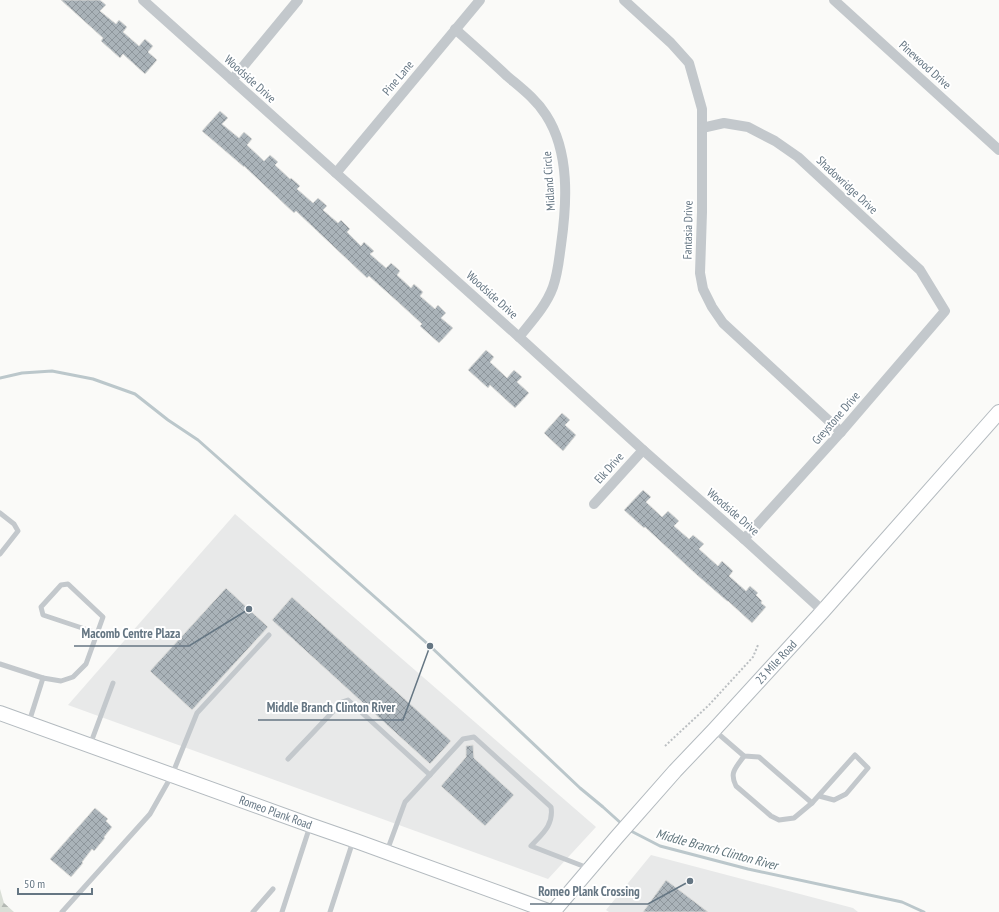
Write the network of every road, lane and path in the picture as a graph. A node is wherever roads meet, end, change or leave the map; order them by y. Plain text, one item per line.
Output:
1 (143, 0) edge
2 (298, 0) edge
3 (480, 0) edge
4 (624, 0) edge
5 (834, 0) edge
6 (456, 29) junction
7 (232, 80) junction
8 (702, 128) junction
9 (999, 150) edge
10 (336, 173) junction
11 (945, 311) joint
12 (519, 337) junction
13 (999, 412) edge
14 (841, 432) junction
15 (643, 450) junction
16 (594, 504) dead end
17 (0, 512) edge
18 (744, 539) junction
19 (0, 554) edge
20 (822, 610) junction
21 (97, 633) junction
22 (269, 635) dead end
23 (758, 645) dead end
24 (0, 664) edge
25 (43, 678) junction
26 (113, 683) dead end
27 (0, 713) edge
28 (28, 723) junction
29 (714, 730) junction
30 (90, 746) junction
31 (665, 746) dead end
32 (744, 756) junction
33 (288, 759) dead end
34 (430, 775) junction
35 (172, 776) junction
36 (819, 796) junction
37 (812, 803) junction
38 (310, 825) junction
39 (354, 840) junction
40 (386, 852) junction
41 (589, 869) junction
42 (273, 889) dead end
43 (62, 912) edge
44 (253, 912) edge
45 (282, 912) edge
46 (330, 912) edge
47 (552, 912) edge

1 - 7 street, Woodside Drive
2 - 7 street
3 - 6 street, Pine Lane
4 - 8 street, Fantasia Drive
5 - 9 street, Pinewood Drive
6 - 10 street, Pine Lane
6 - 12 street, Midland Circle
7 - 10 street, Woodside Drive
8 - 11 street, Shadowridge Drive
8 - 14 street, Fantasia Drive
10 - 12 street, Woodside Drive
11 - 14 street, Greystone Drive
12 - 15 street, Woodside Drive
13 - 20 main road, 23 Mile Road
14 - 18 street, Greystone Drive
15 - 16 street, Elk Drive
15 - 18 street, Woodside Drive
17 - 19 lane
18 - 20 street, Woodside Drive
20 - 29 main road, 23 Mile Road
21 - 21 lane
21 - 25 lane
22 - 35 lane
23 - 31 path
24 - 25 lane
25 - 28 lane
26 - 30 lane
27 - 28 main road, Romeo Plank Road
28 - 30 main road, Romeo Plank Road
29 - 32 lane
29 - 41 main road, 23 Mile Road
30 - 35 main road, Romeo Plank Road
32 - 37 lane
32 - 37 lane
33 - 34 lane
34 - 40 lane
34 - 41 lane
35 - 38 main road, Romeo Plank Road
35 - 43 lane
36 - 36 lane
36 - 37 lane
38 - 39 main road, Romeo Plank Road
38 - 45 lane
39 - 40 main road, Romeo Plank Road
39 - 46 lane
40 - 47 main road, Romeo Plank Road
41 - 47 main road, 23 Mile Road
42 - 44 lane

